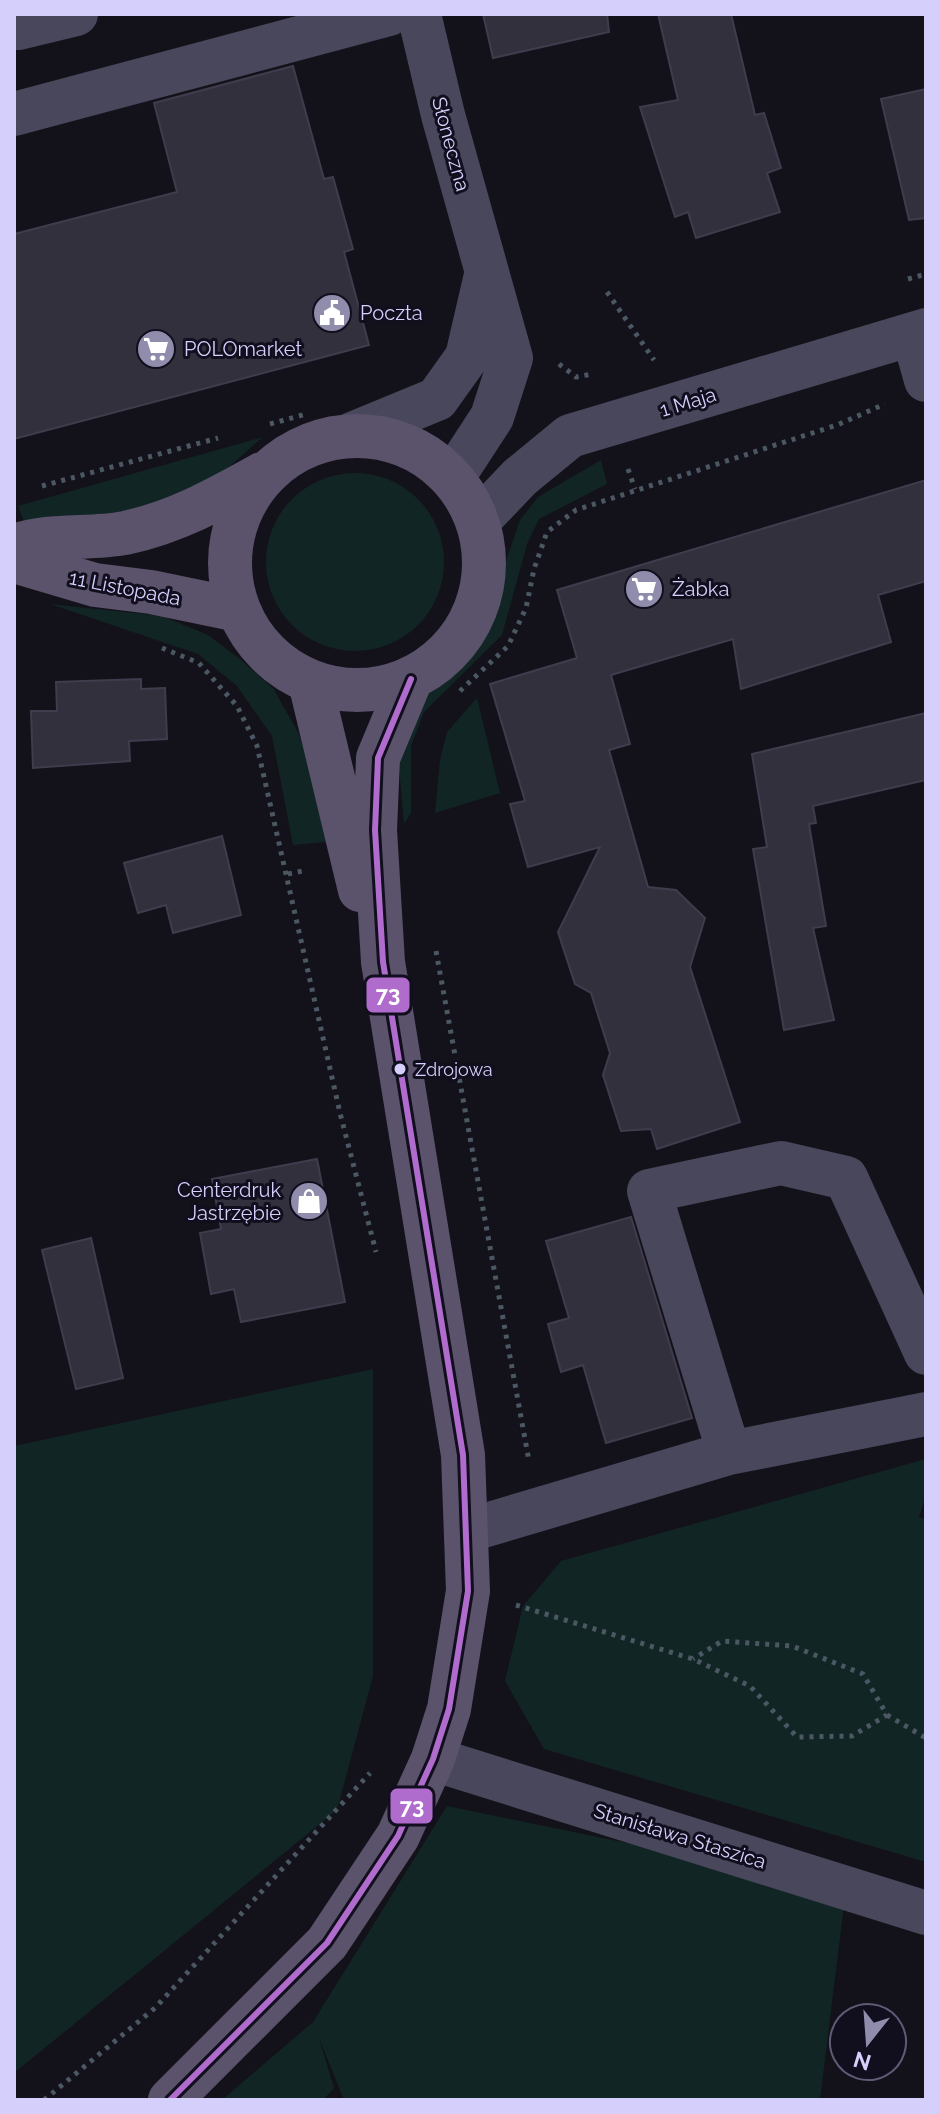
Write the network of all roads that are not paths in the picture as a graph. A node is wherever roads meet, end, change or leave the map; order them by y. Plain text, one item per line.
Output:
1 (76, 14) edge
2 (389, 14) edge
3 (419, 14) edge
4 (14, 24) edge
5 (14, 114) edge
6 (487, 272) junction
7 (920, 332) edge
8 (926, 380) edge
9 (352, 434) junction
10 (268, 471) junction
11 (453, 477) junction
12 (478, 521) junction
13 (14, 546) edge
14 (14, 561) edge
15 (238, 610) junction
16 (411, 679) junction
17 (310, 682) junction
18 (383, 962) junction
19 (926, 1353) edge
20 (926, 1414) edge
21 (729, 1453) junction
22 (466, 1531) junction
23 (433, 1759) junction
24 (926, 1913) edge
25 (170, 2100) edge

1 - 4 street
2 - 5 street
3 - 6 street, Słoneczna
6 - 9 street, Słoneczna
6 - 11 street, Słoneczna
7 - 8 street
7 - 12 street, 1 Maja
9 - 10 main road
9 - 11 main road
10 - 13 main road, 11 Listopada
10 - 15 main road
11 - 12 main road
12 - 16 main road
14 - 15 main road, 11 Listopada
15 - 17 main road
16 - 17 main road
16 - 18 main road
17 - 18 main road
18 - 22 main road
19 - 21 street
20 - 21 street
21 - 22 street
22 - 23 main road
23 - 24 street, Stanisława Staszica
23 - 25 main road

